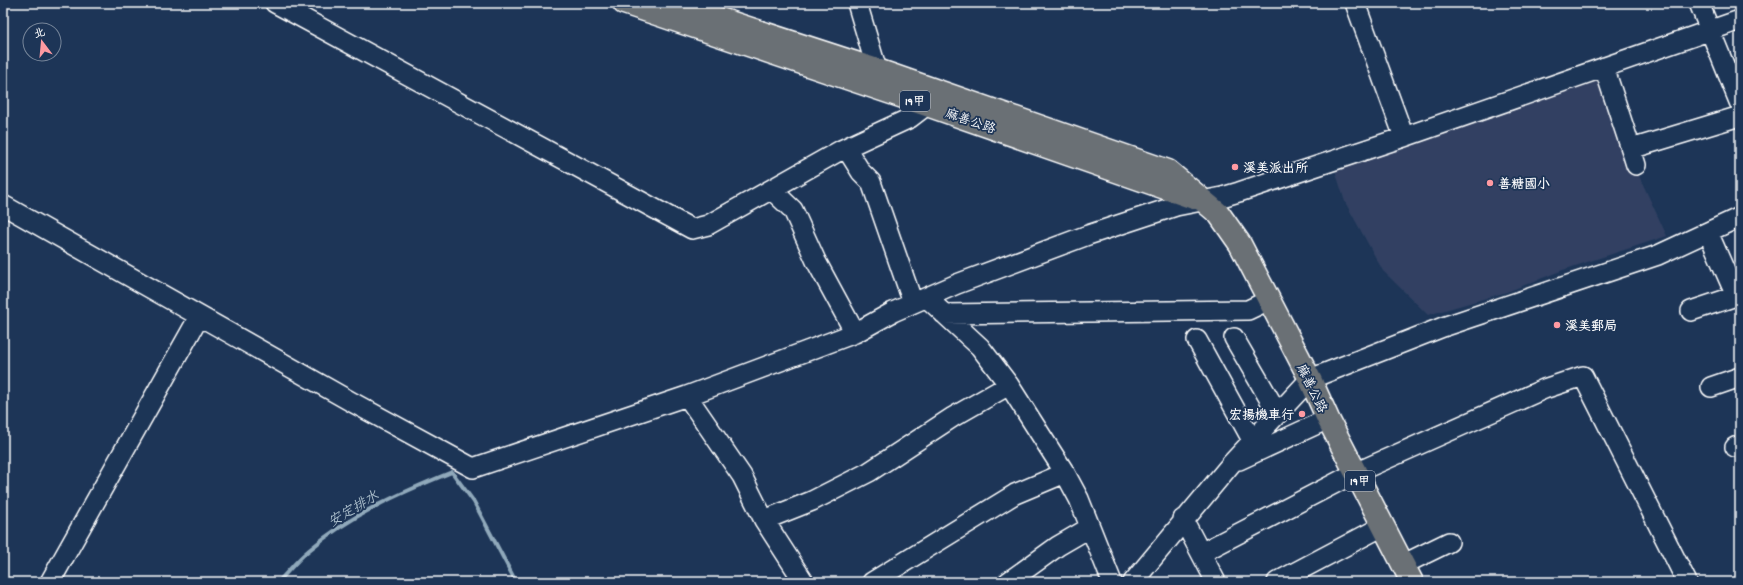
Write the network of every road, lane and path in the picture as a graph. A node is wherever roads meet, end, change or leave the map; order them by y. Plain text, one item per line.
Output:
1 (275, 3) edge
2 (624, 3) edge
3 (671, 3) edge
4 (857, 3) edge
5 (1355, 3) edge
6 (1699, 3) edge
7 (1740, 20) edge
8 (1709, 30) junction
9 (1604, 67) junction
10 (877, 70) junction
11 (930, 97) junction
12 (1740, 104) edge
13 (1740, 116) edge
14 (1404, 137) junction
15 (846, 148) junction
16 (772, 190) junction
17 (1204, 201) junction
18 (3, 205) edge
19 (1740, 217) edge
20 (1708, 232) junction
21 (1738, 295) edge
22 (920, 300) junction
23 (1269, 300) junction
24 (1691, 311) dead end
25 (944, 314) junction
26 (199, 317) junction
27 (855, 333) junction
28 (1234, 338) dead end
29 (1197, 340) dead end
30 (1740, 377) edge
31 (1310, 379) junction
32 (1008, 385) junction
33 (1711, 387) dead end
34 (687, 396) junction
35 (1278, 414) junction
36 (1328, 419) junction
37 (1252, 440) junction
38 (1231, 464) junction
39 (1065, 473) junction
40 (1356, 473) junction
41 (1184, 519) junction
42 (764, 520) junction
43 (1382, 526) junction
44 (1089, 528) junction
45 (1449, 542) dead end
46 (1201, 553) junction
47 (1407, 573) edge
48 (50, 582) edge
49 (804, 582) edge
50 (872, 582) edge
51 (1008, 582) edge
52 (1112, 582) edge
53 (1133, 582) edge
54 (1216, 582) edge
55 (1277, 582) edge
56 (1687, 582) edge

1 - 16 street
2 - 11 main road, 麻善公路 / 19甲
3 - 10 main road, 麻善公路 / 19甲
4 - 10 street
5 - 14 street
6 - 8 street
7 - 8 street
8 - 9 street
8 - 12 street
9 - 13 street
9 - 14 street
10 - 11 main road, 麻善公路 / 19甲
11 - 15 street
11 - 17 main road, 麻善公路 / 19甲
14 - 17 street
15 - 16 street
15 - 22 street
16 - 27 street
17 - 22 street
17 - 23 main road, 麻善公路 / 19甲
18 - 26 street
19 - 20 street
20 - 21 street
20 - 31 street
21 - 24 street
22 - 25 street
22 - 27 street
23 - 25 street
23 - 31 main road, 麻善公路 / 19甲
25 - 32 street
26 - 34 street
26 - 48 street
27 - 34 street
28 - 35 street
29 - 37 street
30 - 33 street
31 - 35 street
31 - 36 main road, 麻善公路 / 19甲
32 - 39 street
32 - 42 street
34 - 42 street
35 - 37 street
36 - 38 street
36 - 40 main road, 麻善公路 / 19甲
37 - 38 street
38 - 41 street
39 - 44 street
39 - 50 street
40 - 43 main road, 麻善公路 / 19甲
40 - 46 street
40 - 56 street
41 - 46 street
41 - 53 street
42 - 49 street
43 - 47 main road, 麻善公路 / 19甲
43 - 55 street
44 - 51 street
44 - 52 street
45 - 47 street
46 - 54 street

